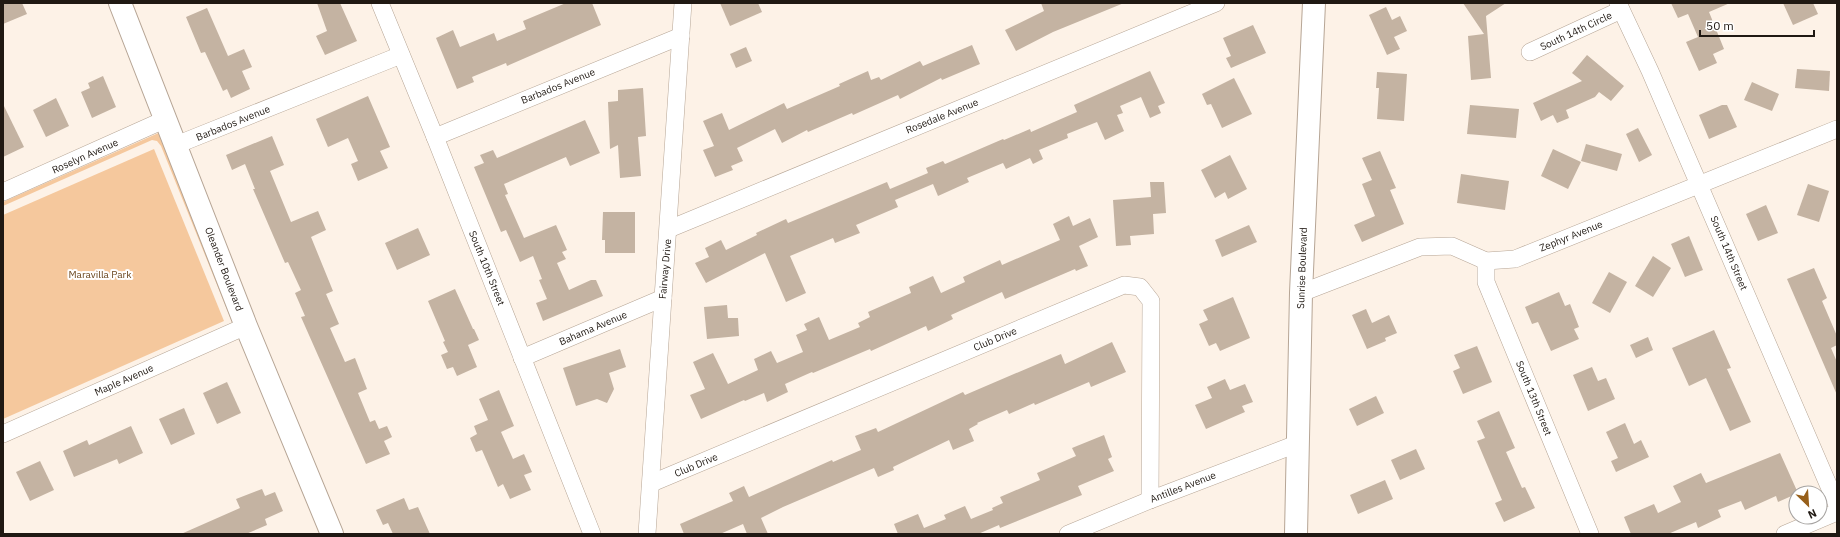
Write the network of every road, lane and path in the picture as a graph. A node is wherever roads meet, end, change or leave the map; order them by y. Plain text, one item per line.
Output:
1 (120, 3) edge
2 (380, 3) edge
3 (683, 3) edge
4 (1216, 3) edge
5 (1314, 3) edge
6 (1620, 6) edge
7 (682, 36) junction
8 (1530, 52) dead end
9 (400, 55) junction
10 (166, 119) junction
11 (1837, 129) edge
12 (435, 137) junction
13 (176, 145) junction
14 (1700, 185) junction
15 (3, 192) edge
16 (669, 229) junction
17 (1486, 261) junction
18 (1301, 293) junction
19 (663, 298) junction
20 (246, 326) junction
21 (522, 358) junction
22 (3, 434) edge
23 (1299, 443) junction
24 (652, 483) junction
25 (1150, 500) junction
26 (1837, 505) edge
27 (1837, 512) edge
28 (332, 534) edge
29 (592, 534) edge
30 (647, 534) edge
31 (1068, 534) edge
32 (1296, 534) edge
33 (1590, 534) edge
34 (1785, 534) edge

1 - 10 main road, Oleander Boulevard
2 - 9 street, South 10th Street
3 - 7 street, Fairway Drive
4 - 16 street, Rosedale Avenue
5 - 18 main road, Sunrise Boulevard
6 - 8 street, South 14th Circle
6 - 14 street, South 14th Street
7 - 12 street, Barbados Avenue
7 - 16 street, Fairway Drive
9 - 12 street, South 10th Street
9 - 13 street, Barbados Avenue
10 - 13 main road, Oleander Boulevard
10 - 15 street, Roselyn Avenue
11 - 14 street, Zephyr Avenue
12 - 21 street, South 10th Street
13 - 20 main road, Oleander Boulevard
14 - 17 street, Zephyr Avenue
14 - 26 street, South 14th Street
16 - 19 street, Fairway Drive
17 - 18 street, Zephyr Avenue
17 - 33 street, South 13th Street
18 - 23 main road, Sunrise Boulevard
19 - 21 street, Bahama Avenue
19 - 24 street, Fairway Drive
20 - 22 street, Maple Avenue
20 - 28 main road, Oleander Boulevard
21 - 29 street, South 10th Street
23 - 25 street, Antilles Avenue
23 - 32 main road, Sunrise Boulevard
24 - 25 street, Club Drive
24 - 30 street, Fairway Drive
25 - 31 street, Antilles Avenue
27 - 34 street

